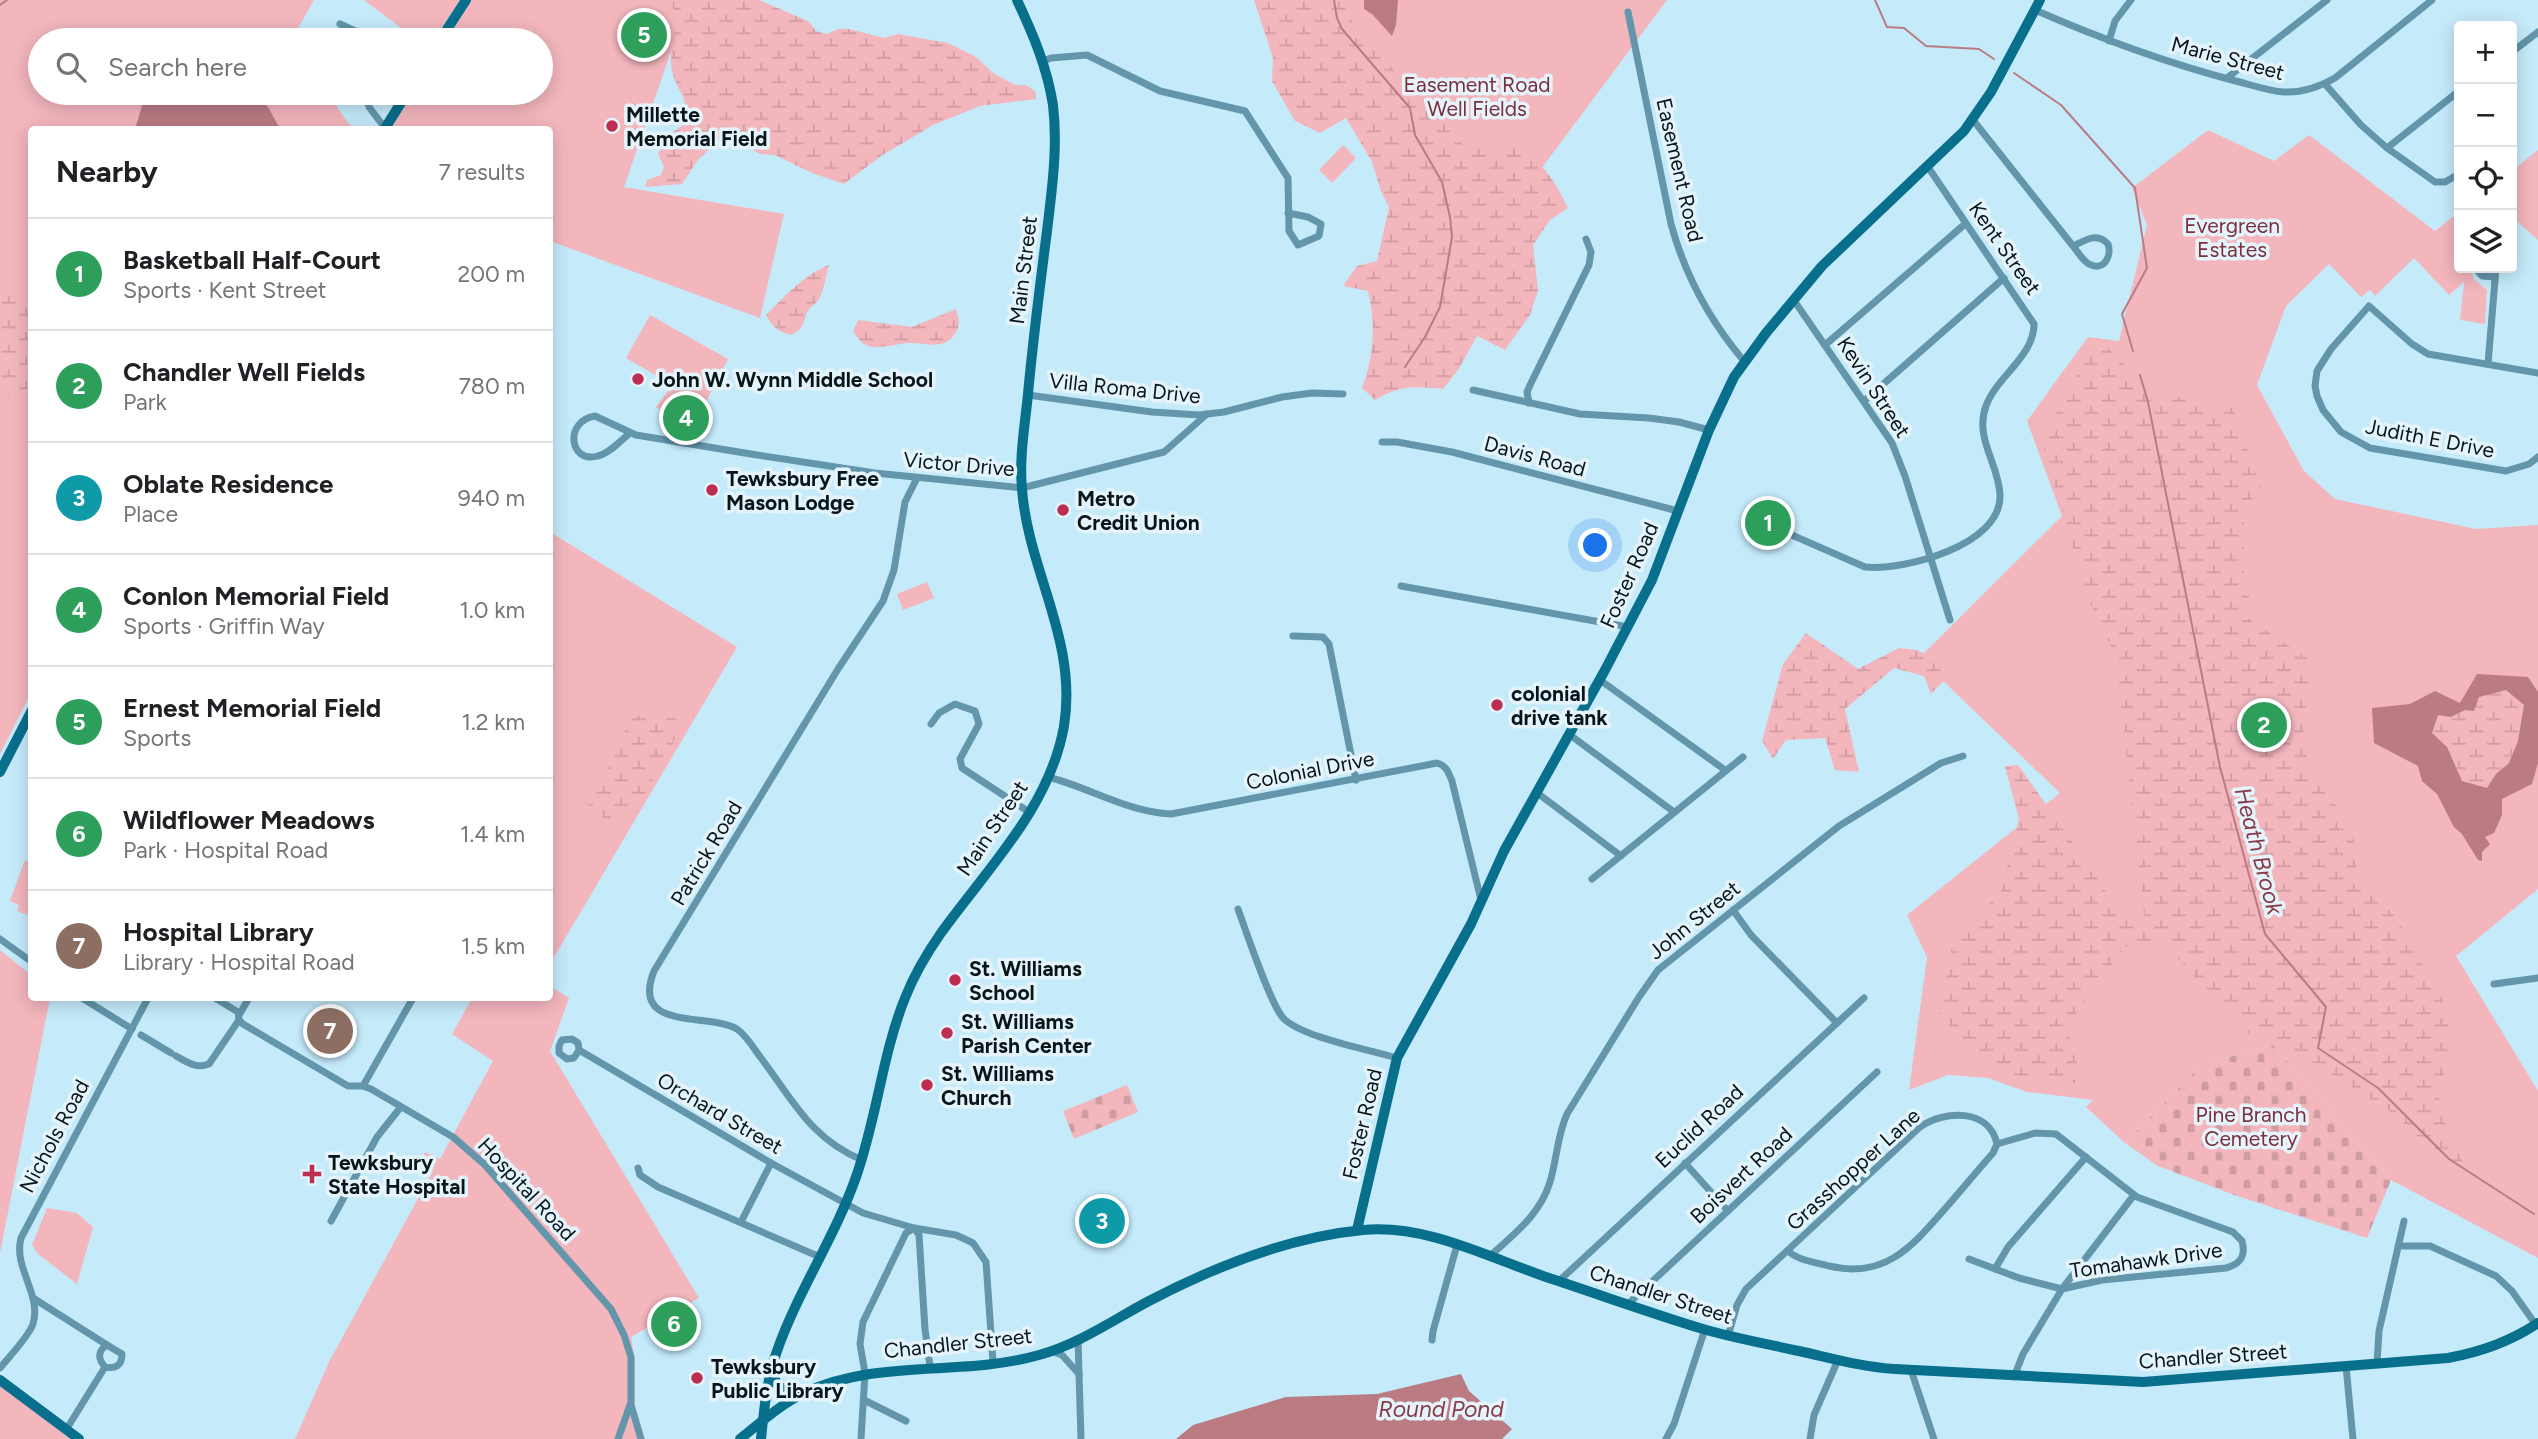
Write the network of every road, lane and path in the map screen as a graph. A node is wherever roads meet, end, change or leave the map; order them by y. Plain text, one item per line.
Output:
1 (466, 0) edge
2 (1017, 0) edge
3 (2131, 0) edge
4 (2327, 0) edge
5 (2432, 0) edge
6 (2038, 5) edge
7 (1628, 12) dead end
8 (340, 24) dead end
9 (349, 28) edge
10 (448, 28) edge
11 (2538, 32) edge
12 (2109, 41) junction
13 (2517, 48) edge
14 (1043, 61) junction
15 (2227, 78) junction
16 (2325, 84) junction
17 (2454, 96) edge
18 (369, 105) edge
19 (400, 105) edge
20 (1973, 120) junction
21 (383, 126) edge
22 (387, 126) edge
23 (2387, 148) junction
24 (1928, 167) junction
25 (2454, 177) edge
26 (1288, 213) junction
27 (1965, 224) junction
28 (1586, 239) dead end
29 (2073, 246) junction
30 (2479, 273) edge
31 (2495, 273) edge
32 (2495, 277) junction
33 (2004, 278) junction
34 (1793, 299) junction
35 (1825, 345) junction
36 (1744, 361) junction
37 (2488, 364) junction
38 (2538, 373) edge
39 (1473, 390) dead end
40 (1028, 394) junction
41 (1343, 394) dead end
42 (1864, 401) junction
43 (1529, 403) junction
44 (1207, 414) junction
45 (1709, 430) junction
46 (630, 433) junction
47 (1382, 442) dead end
48 (2538, 457) edge
49 (917, 478) junction
50 (1022, 488) junction
51 (1678, 510) junction
52 (1778, 529) dead end
53 (1930, 558) junction
54 (1401, 586) dead end
55 (1950, 620) dead end
56 (1628, 627) junction
57 (1293, 636) dead end
58 (1600, 680) junction
59 (28, 717) edge
60 (931, 724) dead end
61 (1570, 735) junction
62 (1963, 755) dead end
63 (1743, 757) dead end
64 (1726, 770) junction
65 (0, 772) edge
66 (1048, 777) junction
67 (1356, 780) junction
68 (1536, 792) junction
69 (1030, 812) junction
70 (1674, 813) junction
71 (1621, 856) junction
72 (1592, 879) dead end
73 (1481, 900) junction
74 (1238, 909) dead end
75 (1733, 910) junction
76 (0, 939) edge
77 (28, 959) edge
78 (2538, 978) edge
79 (2494, 984) dead end
80 (1864, 998) dead end
81 (87, 1001) edge
82 (146, 1001) edge
83 (219, 1001) edge
84 (247, 1001) edge
85 (412, 1001) edge
86 (239, 1017) junction
87 (1837, 1023) junction
88 (132, 1029) junction
89 (141, 1035) dead end
90 (579, 1050) dead end
91 (1397, 1058) junction
92 (1877, 1072) dead end
93 (363, 1086) junction
94 (400, 1108) junction
95 (1997, 1144) junction
96 (2086, 1157) junction
97 (862, 1160) junction
98 (771, 1163) junction
99 (1685, 1163) junction
100 (638, 1168) dead end
101 (2134, 1195) junction
102 (846, 1203) junction
103 (1728, 1211) junction
104 (331, 1221) dead end
105 (2404, 1221) dead end
106 (741, 1222) junction
107 (914, 1228) junction
108 (1357, 1230) junction
109 (1457, 1245) junction
110 (2398, 1246) junction
111 (1788, 1251) junction
112 (820, 1257) junction
113 (1489, 1257) junction
114 (1969, 1259) dead end
115 (1995, 1269) junction
116 (1559, 1281) junction
117 (2062, 1289) junction
118 (33, 1298) junction
119 (1628, 1304) junction
120 (2537, 1324) edge
121 (1705, 1329) junction
122 (1728, 1336) junction
123 (1077, 1340) junction
124 (1433, 1340) dead end
125 (107, 1345) junction
126 (1051, 1351) junction
127 (1838, 1360) junction
128 (993, 1362) junction
129 (2377, 1363) junction
130 (2346, 1366) junction
131 (104, 1367) junction
132 (930, 1367) junction
133 (0, 1368) edge
134 (771, 1368) junction
135 (1911, 1370) junction
136 (865, 1373) junction
137 (1079, 1375) junction
138 (2014, 1377) junction
139 (0, 1380) edge
140 (801, 1394) junction
141 (864, 1400) junction
142 (631, 1405) junction
143 (762, 1421) junction
144 (906, 1421) dead end
145 (64, 1434) edge
146 (79, 1439) edge
147 (618, 1439) edge
148 (641, 1439) edge
149 (740, 1439) edge
150 (761, 1439) edge
151 (861, 1439) edge
152 (1081, 1439) edge
153 (1667, 1439) edge
154 (1810, 1439) edge
155 (1934, 1439) edge
156 (2353, 1439) edge

1 - 10 main road
2 - 14 main road, Main Street
3 - 12 street
4 - 15 street
5 - 16 street, Marie Street
6 - 12 street, Marie Street
6 - 20 main road, Foster Road
7 - 36 street, Easement Road
8 - 9 street
11 - 13 street
12 - 15 street, Marie Street
14 - 26 street
14 - 40 main road, Main Street
15 - 16 street, Marie Street
16 - 23 street
17 - 23 street
18 - 21 street
19 - 22 main road
20 - 24 main road, Foster Road
20 - 29 street
23 - 25 street
24 - 27 street, Kent Street
24 - 34 main road, Foster Road
26 - 26 street
27 - 33 street, Kent Street
27 - 35 street
28 - 43 street
29 - 29 street
30 - 32 street
31 - 32 street
32 - 37 street
33 - 42 street
33 - 53 street, Kent Street
34 - 35 street, Kevin Street
34 - 36 main road, Foster Road
35 - 42 street, Kevin Street
36 - 45 main road, Foster Road
37 - 38 street
37 - 48 street, Judith E Drive
39 - 43 street
40 - 44 street, Villa Roma Drive
40 - 50 main road, Main Street
41 - 44 street, Villa Roma Drive
42 - 53 street, Kevin Street
43 - 45 street
44 - 50 street, Victor Drive
45 - 51 main road, Foster Road
46 - 46 street, Victor Drive
46 - 49 street, Victor Drive
47 - 51 street, Davis Road
49 - 50 street, Victor Drive
49 - 97 street, Patrick Road
50 - 66 main road, Main Street
51 - 56 main road, Foster Road
52 - 53 street, Kent Street
53 - 55 street, Kevin Street
54 - 56 street
56 - 58 main road, Foster Road
57 - 67 street
58 - 61 main road, Foster Road
58 - 64 street
59 - 65 main road
60 - 69 street
61 - 68 main road, Foster Road
61 - 70 street
62 - 75 street, John Street
63 - 64 street
64 - 70 street
66 - 67 street, Colonial Drive
66 - 69 main road, Main Street
67 - 73 street, Colonial Drive
68 - 71 street
68 - 73 main road, Foster Road
69 - 97 main road, Main Street
70 - 71 street
71 - 72 street
73 - 91 main road, Foster Road
74 - 91 street
75 - 87 street
75 - 113 street, John Street
76 - 77 street
78 - 79 street
80 - 87 street, Euclid Road
81 - 88 street
82 - 88 street, Nichols Road
83 - 86 street, Hospital Road
84 - 86 street
85 - 93 street
86 - 89 street
86 - 93 street, Hospital Road
87 - 99 street, Euclid Road
88 - 118 street, Nichols Road
90 - 98 street, Orchard Street
91 - 108 main road, Foster Road
92 - 103 street, Boisvert Road
93 - 94 street, Hospital Road
94 - 104 street
94 - 142 street, Hospital Road
95 - 96 street, Tomahawk Drive
95 - 111 street, Grasshopper Lane
95 - 111 street, Grasshopper Lane
96 - 101 street, Tomahawk Drive
96 - 115 street
97 - 102 main road, Main Street
98 - 102 street, Orchard Street
98 - 106 street
99 - 103 street
99 - 116 street, Euclid Road
100 - 106 street
101 - 117 street
101 - 117 street, Tomahawk Drive
102 - 107 street, Orchard Street
102 - 112 main road, Main Street
103 - 119 street, Boisvert Road
105 - 110 street
106 - 112 street
107 - 128 street, Orchard Street
107 - 132 street
107 - 136 street
108 - 109 main road, Chandler Street
108 - 123 main road, Chandler Street
109 - 113 main road, Chandler Street
109 - 124 street
110 - 120 street
110 - 129 street
111 - 122 street, Grasshopper Lane
112 - 134 main road, Main Street
113 - 116 main road, Chandler Street
114 - 115 street, Tomahawk Drive
115 - 117 street, Tomahawk Drive
116 - 119 main road, Chandler Street
117 - 138 street
118 - 125 street
118 - 133 street, Nichols Road
119 - 121 main road, Chandler Street
120 - 129 main road, Chandler Street
121 - 122 main road, Chandler Street
121 - 153 street
122 - 127 main road, Chandler Street
123 - 126 main road, Chandler Street
123 - 137 street
125 - 131 street
125 - 131 street
126 - 128 main road, Chandler Street
126 - 137 street
127 - 135 main road, Chandler Street
127 - 154 street
128 - 132 main road, Chandler Street
129 - 130 main road, Chandler Street
130 - 138 main road, Chandler Street
130 - 156 street
131 - 145 street
132 - 136 main road, Chandler Street
134 - 140 main road
134 - 143 main road, Main Street
135 - 138 main road, Chandler Street
135 - 155 street
136 - 140 main road, Chandler Street
136 - 141 street
137 - 152 street
139 - 145 main road
140 - 143 main road, Chandler Street
141 - 144 street
141 - 151 street
142 - 147 street, Hospital Road
142 - 148 street, Hospital Road
143 - 149 main road, Chandler Street
143 - 150 main road, Main Street
145 - 146 main road

